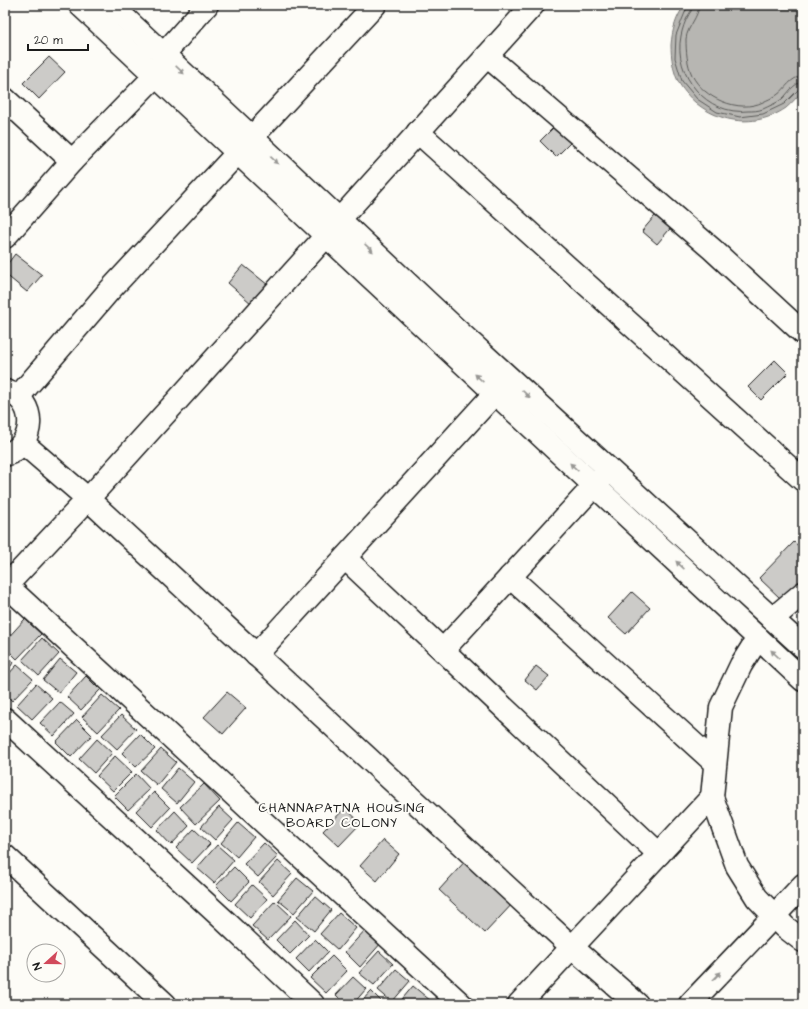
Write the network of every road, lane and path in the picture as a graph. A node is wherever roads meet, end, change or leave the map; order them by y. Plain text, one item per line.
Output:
1 (80, 5) edge
2 (111, 5) edge
3 (207, 5) edge
4 (375, 5) edge
5 (533, 5) edge
6 (163, 54) junction
7 (487, 56) junction
8 (156, 75) junction
9 (5, 99) edge
10 (418, 132) junction
11 (244, 145) junction
12 (72, 161) junction
13 (332, 228) junction
14 (7, 229) edge
15 (803, 333) edge
16 (12, 394) edge
17 (495, 394) junction
18 (14, 449) edge
19 (602, 478) junction
20 (803, 480) edge
21 (88, 499) junction
22 (345, 558) junction
23 (510, 577) junction
24 (6, 586) edge
25 (803, 594) edge
26 (772, 619) junction
27 (758, 638) junction
28 (803, 647) edge
29 (443, 650) junction
30 (256, 655) junction
31 (803, 680) edge
32 (5, 719) edge
33 (715, 763) junction
34 (712, 797) junction
35 (659, 854) junction
36 (5, 856) edge
37 (803, 885) edge
38 (803, 907) edge
39 (780, 922) junction
40 (803, 941) edge
41 (573, 948) junction
42 (165, 1004) edge
43 (313, 1004) edge
44 (461, 1004) edge
45 (519, 1004) edge
46 (637, 1004) edge
47 (690, 1004) edge
48 (710, 1004) edge

1 - 8 street
2 - 6 street
3 - 6 street
4 - 11 street
5 - 7 street
6 -> 11 street
7 - 10 street
7 - 15 street
8 - 11 street
8 - 12 street
9 - 12 street
10 - 13 street
10 - 20 street
11 - 13 street
11 - 16 street
12 - 14 street
17 -> 13 street
13 -> 19 street
13 - 21 street
16 - 18 street
19 -> 17 street
17 - 22 street
18 - 21 street
19 - 23 street
19 - 26 street
27 -> 19 street
21 - 24 street
21 - 30 street
22 - 29 street
22 - 30 street
23 - 29 street
23 - 33 street
24 - 44 street
25 - 26 street
26 - 28 street
31 -> 27 street
27 - 33 street
29 - 35 street
30 - 41 street
32 - 43 street
33 - 34 street
34 - 35 street
34 - 39 street
35 - 41 street
36 - 42 street
37 - 39 street
38 - 39 street
39 - 40 street
47 -> 39 street
39 - 48 street
41 - 45 street
41 - 46 street

